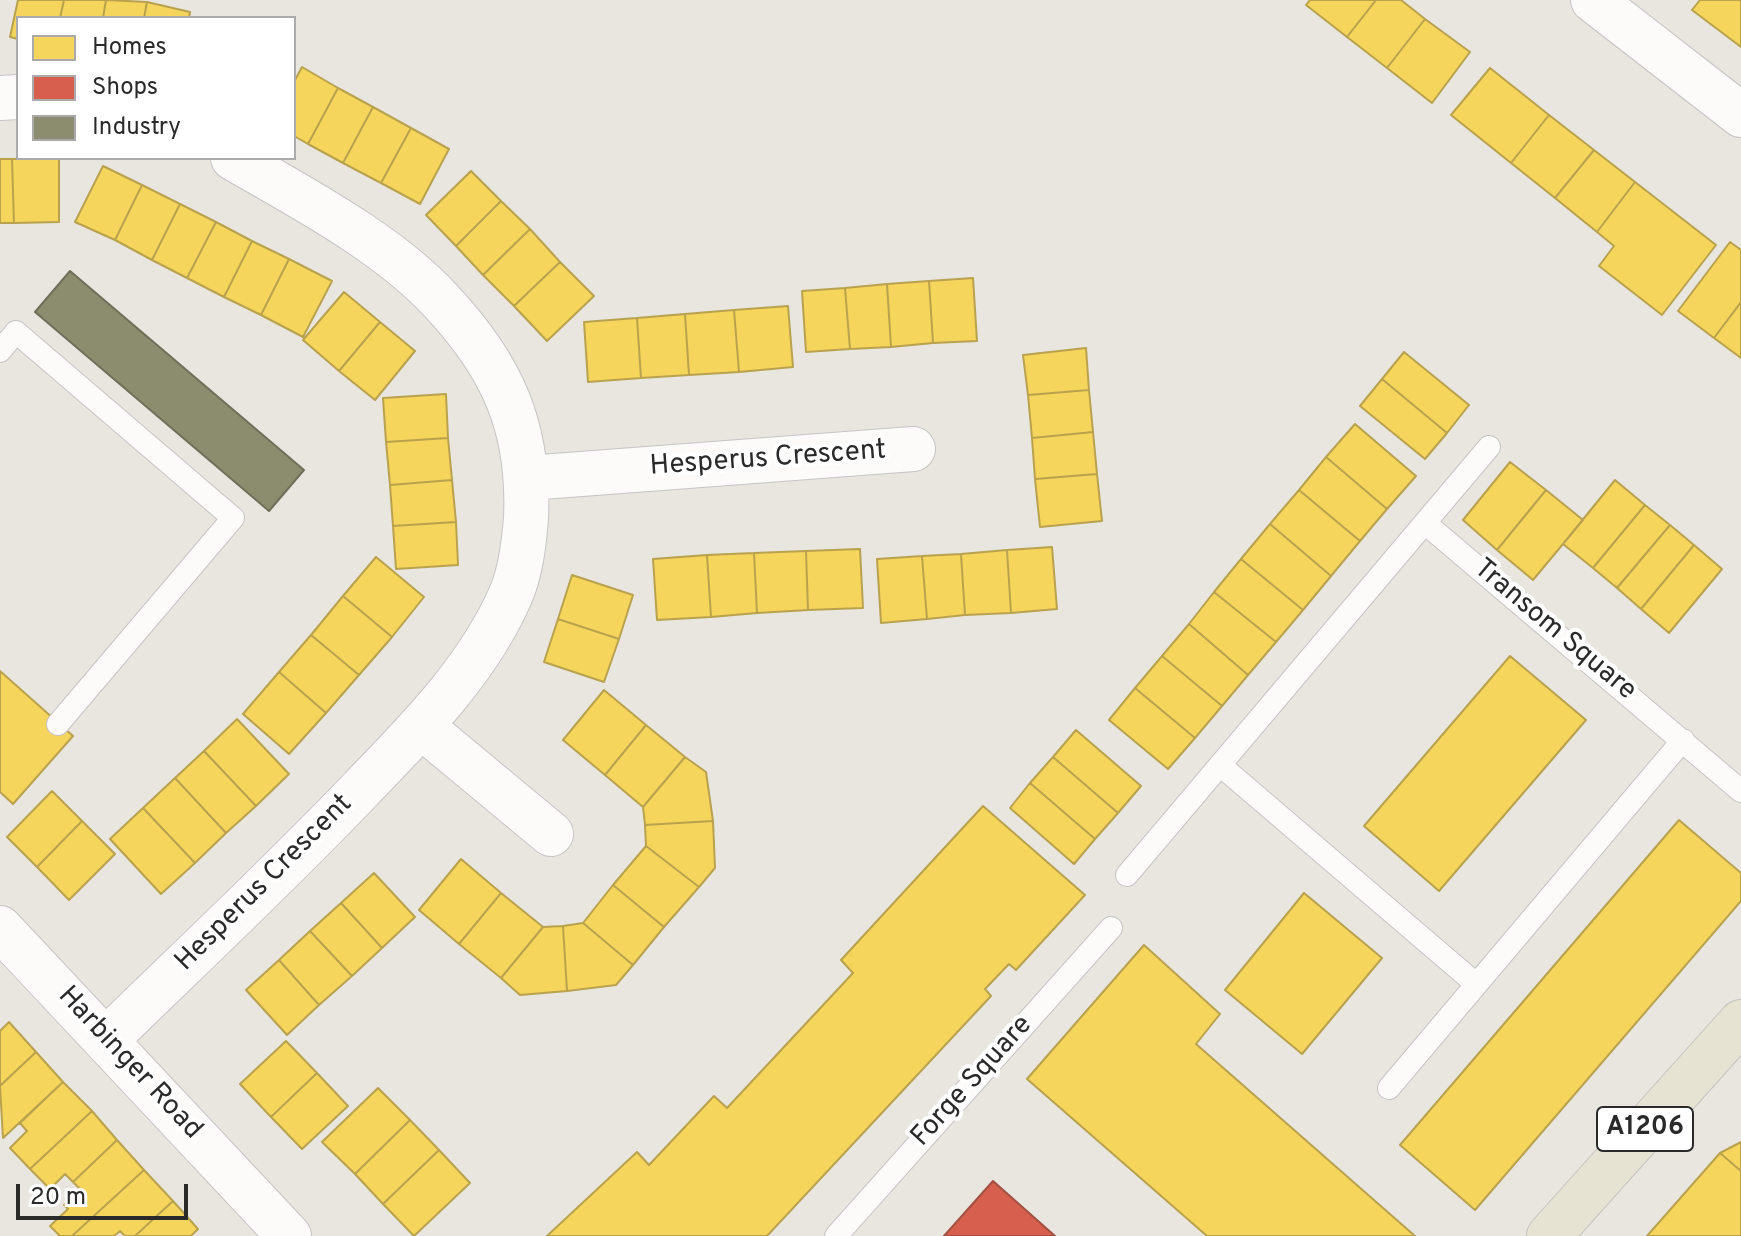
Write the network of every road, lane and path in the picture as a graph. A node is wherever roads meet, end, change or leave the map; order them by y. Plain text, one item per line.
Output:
1 (1593, 0) edge
2 (1741, 115) edge
3 (236, 160) edge
4 (0, 351) edge
5 (1489, 447) dead end
6 (913, 449) dead end
7 (528, 478) junction
8 (1425, 523) junction
9 (58, 724) dead end
10 (421, 726) junction
11 (1683, 740) junction
12 (1220, 765) junction
13 (1741, 791) edge
14 (551, 834) dead end
15 (1127, 875) dead end
16 (0, 928) edge
17 (1111, 928) dead end
18 (1476, 984) junction
19 (1741, 1022) edge
20 (107, 1039) junction
21 (1389, 1088) dead end
22 (289, 1236) edge
23 (836, 1236) edge
24 (1549, 1236) edge

1 - 2 street
3 - 7 street, Hesperus Crescent
4 - 9 lane
5 - 8 lane
6 - 7 street, Hesperus Crescent
7 - 10 street, Hesperus Crescent
8 - 11 lane, Transom Square
8 - 12 lane
10 - 14 street
10 - 20 street, Hesperus Crescent
11 - 13 lane, Transom Square
11 - 18 lane
12 - 15 lane
12 - 18 lane
16 - 20 street, Harbinger Road
17 - 23 lane, Forge Square
18 - 21 lane
19 - 24 main road, A1206
20 - 22 street, Harbinger Road

